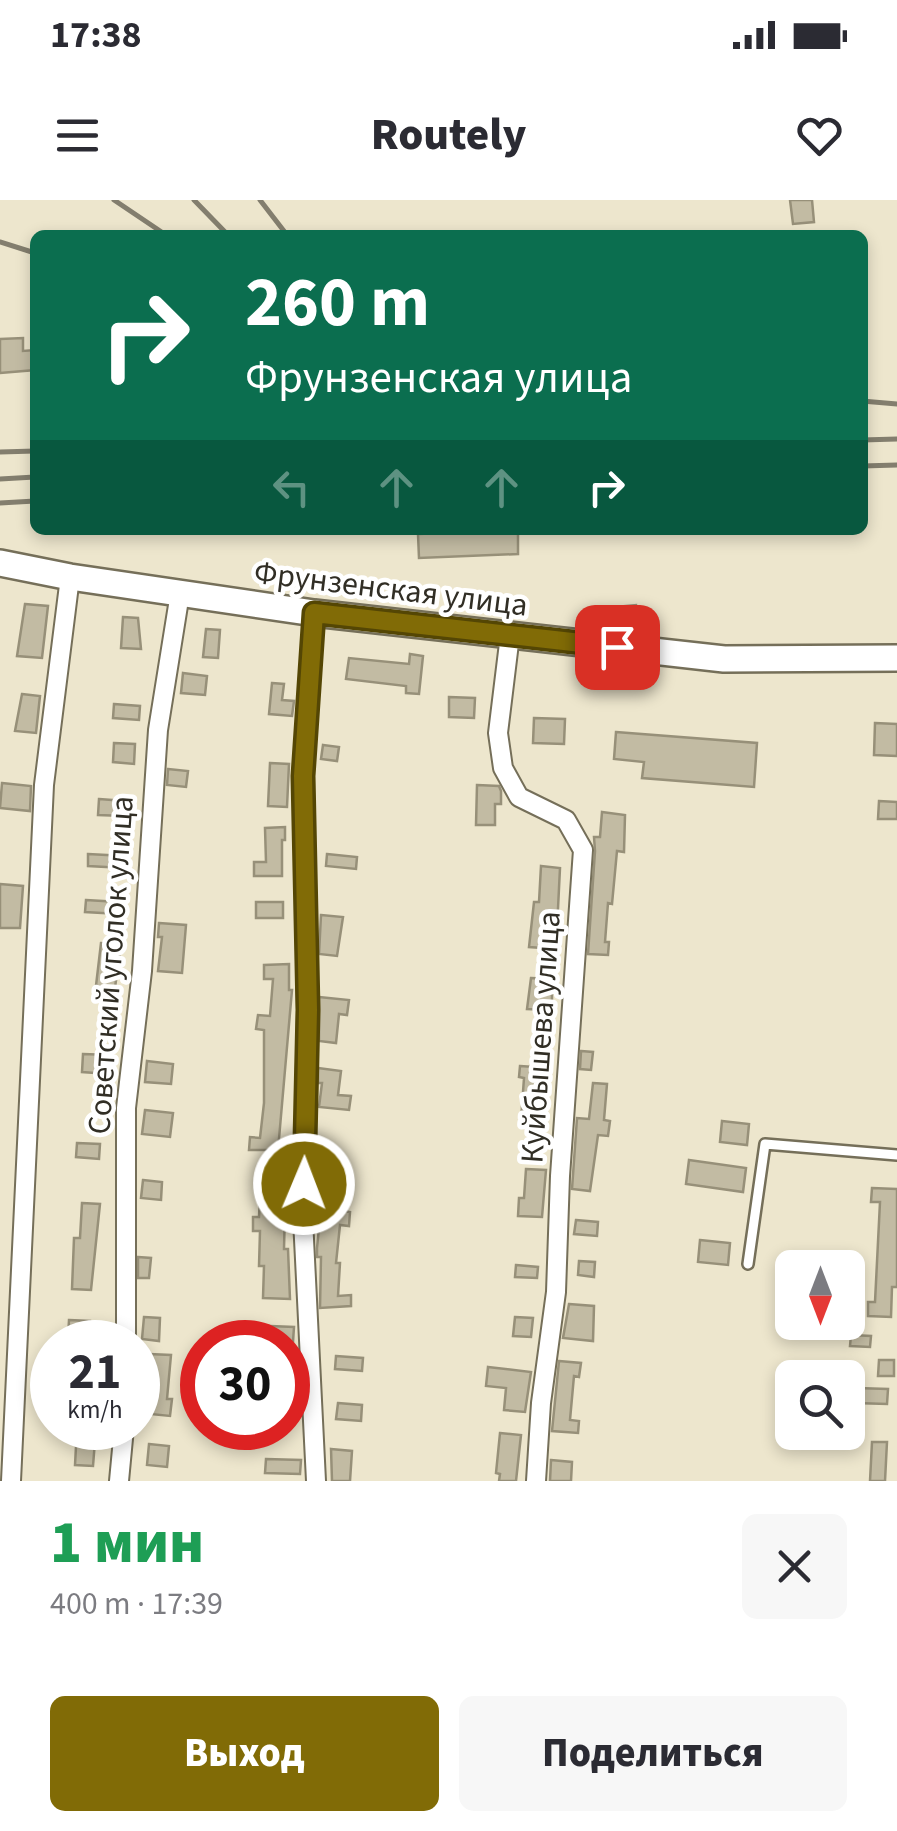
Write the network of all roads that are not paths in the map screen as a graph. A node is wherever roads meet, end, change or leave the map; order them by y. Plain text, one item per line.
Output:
1 (0, 563) edge
2 (70, 577) junction
3 (180, 594) junction
4 (314, 613) junction
5 (510, 635) junction
6 (897, 658) edge
7 (897, 1156) edge
8 (748, 1264) dead end
9 (126, 1320) edge
10 (122, 1450) edge
11 (10, 1481) edge
12 (120, 1481) edge
13 (316, 1481) edge
14 (536, 1481) edge

1 - 2 street, Фрунзенская улица
2 - 3 street, Фрунзенская улица
2 - 11 street
3 - 4 street, Фрунзенская улица
3 - 9 street, Советский уголок улица
4 - 5 street, Фрунзенская улица
4 - 13 street
5 - 6 street, Фрунзенская улица
5 - 14 street, Куйбышева улица
7 - 8 lane
10 - 12 street

